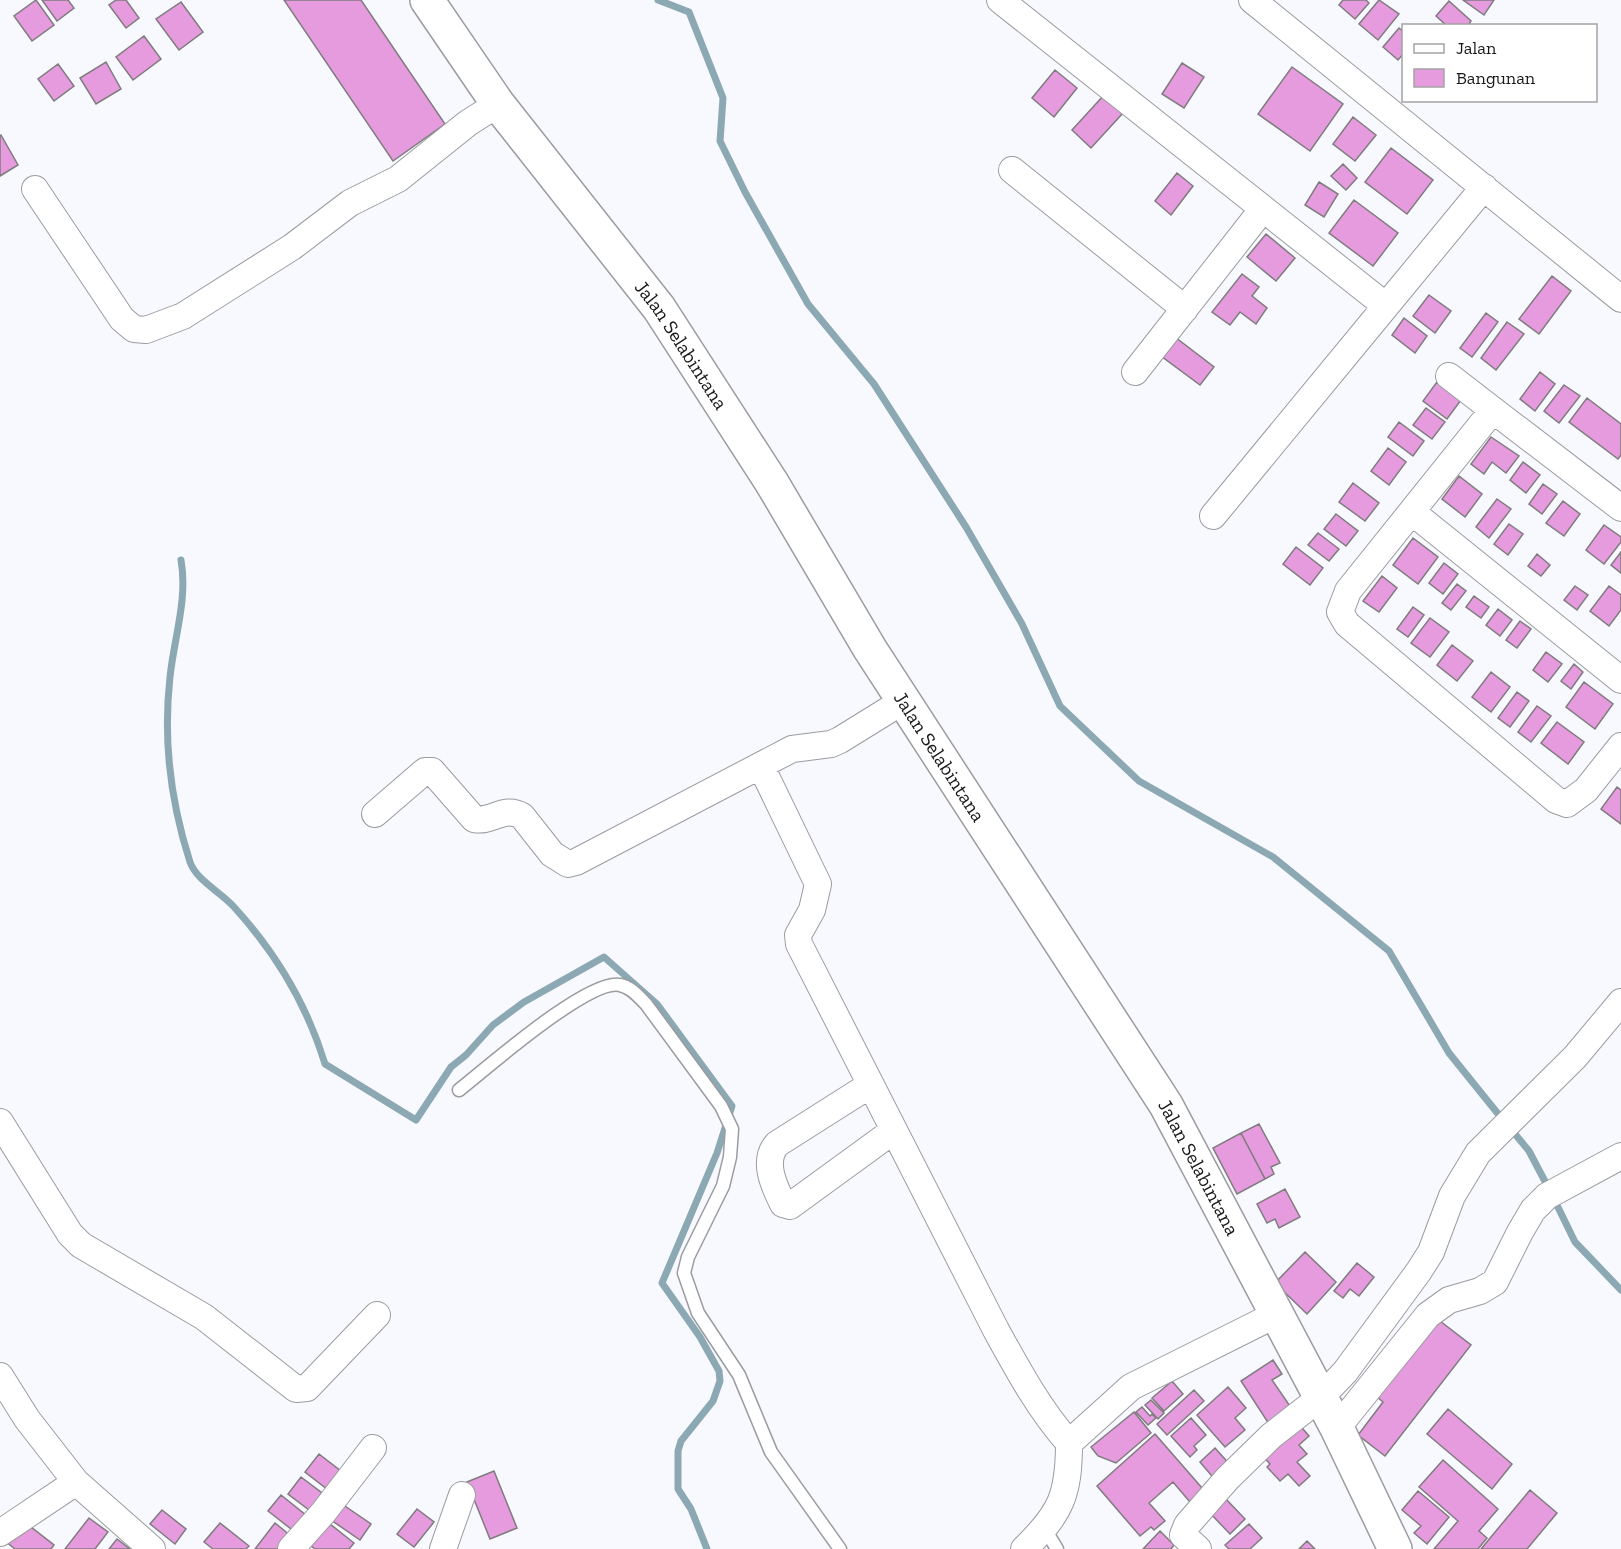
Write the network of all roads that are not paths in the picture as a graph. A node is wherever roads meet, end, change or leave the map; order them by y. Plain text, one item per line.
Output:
1 (427, 0) edge
2 (1000, 0) edge
3 (1252, 0) edge
4 (498, 104) junction
5 (1012, 170) dead end
6 (1484, 187) junction
7 (35, 189) dead end
8 (1262, 210) junction
9 (1621, 299) edge
10 (1386, 306) junction
11 (1185, 309) junction
12 (1135, 372) dead end
13 (1449, 376) dead end
14 (1493, 410) junction
15 (1620, 503) edge
16 (1412, 512) junction
17 (1213, 516) dead end
18 (1621, 681) edge
19 (903, 701) junction
20 (1621, 746) edge
21 (761, 766) junction
22 (375, 814) dead end
23 (1621, 1002) edge
24 (870, 1085) junction
25 (459, 1090) dead end
26 (0, 1122) edge
27 (893, 1131) junction
28 (1621, 1156) edge
29 (377, 1315) dead end
30 (1275, 1315) junction
31 (0, 1376) edge
32 (1321, 1397) junction
33 (1337, 1428) junction
34 (1069, 1443) junction
35 (373, 1448) dead end
36 (76, 1482) junction
37 (462, 1495) dead end
38 (0, 1533) edge
39 (1051, 1539) edge
40 (152, 1549) edge
41 (291, 1549) edge
42 (444, 1549) edge
43 (840, 1549) edge
44 (1024, 1549) edge
45 (1198, 1549) edge
46 (1395, 1549) edge

1 - 4 street, Jalan Selabintana
2 - 8 street
3 - 6 street
4 - 7 street
4 - 19 street, Jalan Selabintana
5 - 11 street
6 - 9 street
6 - 10 street
8 - 10 street
8 - 11 street
10 - 17 street
11 - 12 street
13 - 14 street
14 - 15 street
14 - 16 street
16 - 18 street
16 - 20 street
19 - 21 street
19 - 30 street, Jalan Selabintana
21 - 22 street
21 - 24 street
23 - 32 street
24 - 27 street
24 - 27 street
25 - 43 lane
26 - 29 street
27 - 34 street
28 - 33 street
30 - 32 street, Jalan Selabintana
30 - 34 street
31 - 36 street
32 - 33 street, Jalan Selabintana
32 - 45 street
33 - 46 street, Jalan Selabintana
34 - 39 street
35 - 41 street
36 - 38 street
36 - 40 street
37 - 42 street
39 - 44 street

